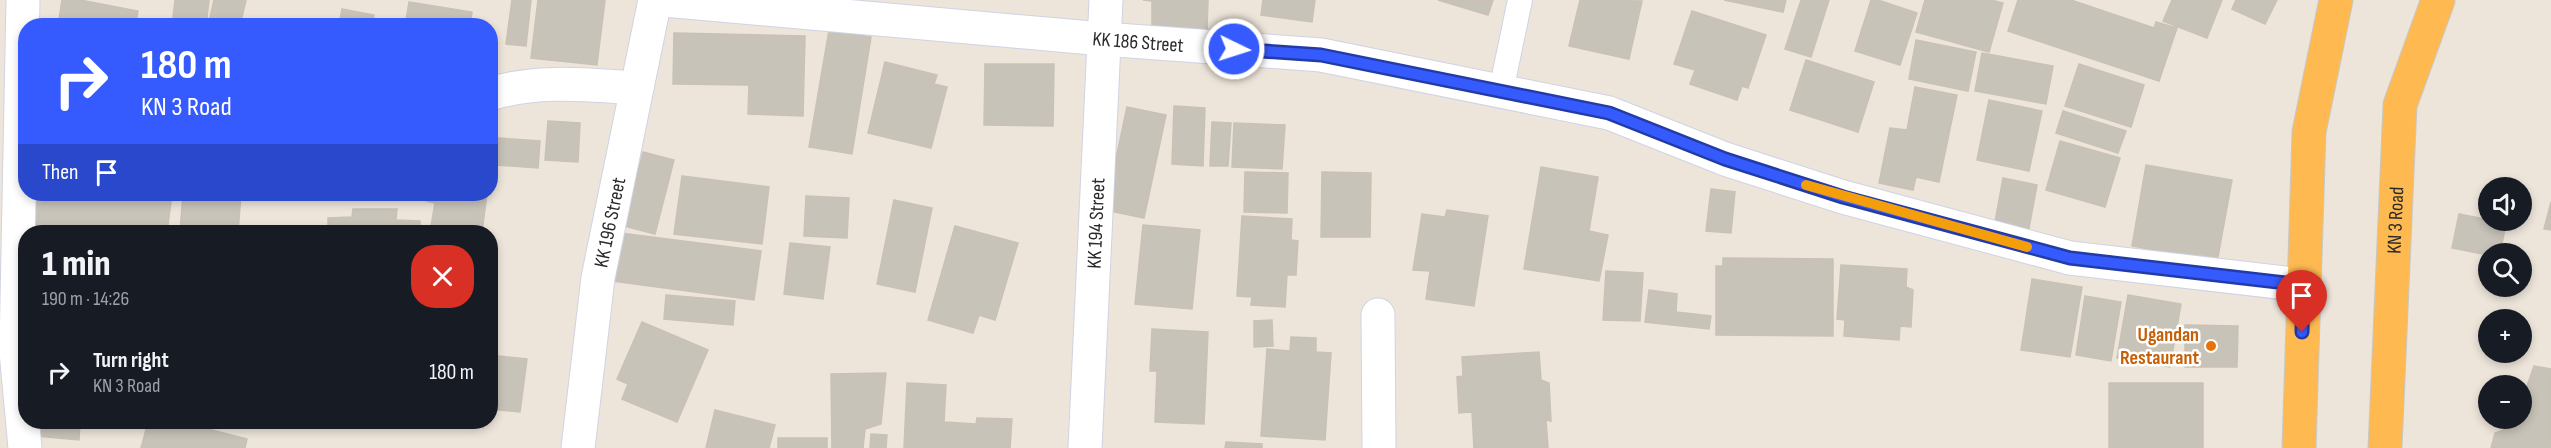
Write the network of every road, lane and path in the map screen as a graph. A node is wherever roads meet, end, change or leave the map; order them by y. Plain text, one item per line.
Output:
1 (23, 0) edge
2 (655, 0) edge
3 (664, 0) edge
4 (1106, 0) edge
5 (1520, 0) edge
6 (2336, 0) edge
7 (2438, 0) edge
8 (23, 18) edge
9 (1103, 39) junction
10 (637, 88) junction
11 (498, 91) edge
12 (1501, 91) junction
13 (19, 201) edge
14 (19, 225) edge
15 (18, 251) edge
16 (2303, 285) junction
17 (1378, 315) dead end
18 (18, 373) edge
19 (23, 429) edge
20 (25, 448) edge
21 (578, 448) edge
22 (1085, 448) edge
23 (1379, 448) edge
24 (2299, 448) edge
25 (2385, 448) edge

1 - 8 street
2 - 10 street, KK 196 Street
3 - 9 street, KK 186 Street
4 - 9 street, KK 194 Street
5 - 12 lane
6 - 16 highway
7 - 25 highway, KN 3 Road
9 - 12 street, KK 186 Street
9 - 22 street, KK 194 Street
10 - 11 street
10 - 21 street, KK 196 Street
12 - 16 street, KK 186 Street
13 - 14 street
15 - 18 street
16 - 24 highway
17 - 23 street
19 - 20 street

